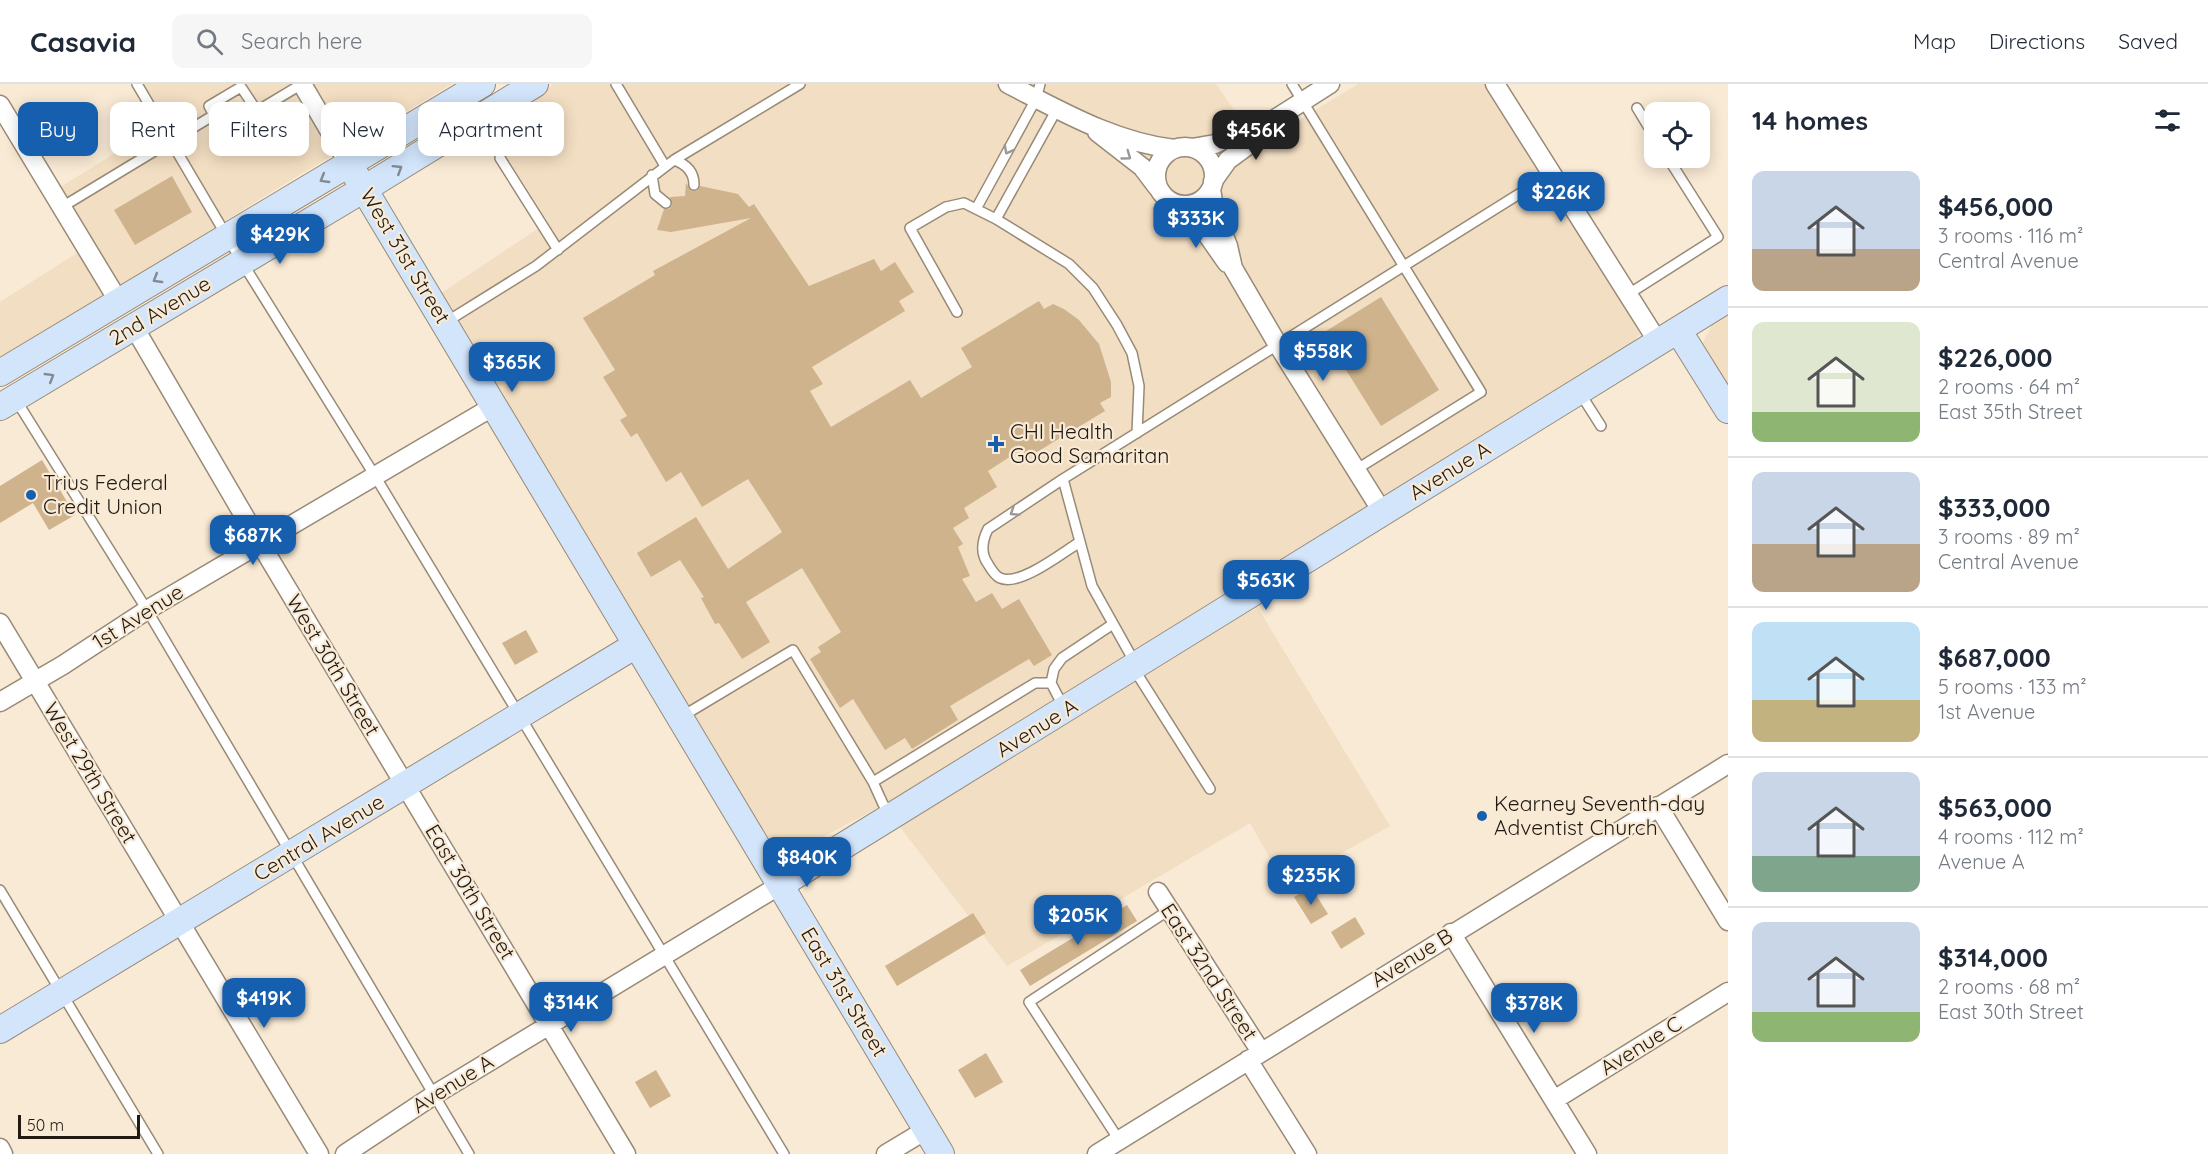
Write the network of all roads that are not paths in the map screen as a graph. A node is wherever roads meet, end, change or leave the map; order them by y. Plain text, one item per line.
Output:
1 (137, 84) edge
2 (302, 84) edge
3 (535, 84) edge
4 (616, 84) edge
5 (800, 84) edge
6 (1008, 84) edge
7 (1292, 84) edge
8 (1330, 84) edge
9 (1495, 84) edge
10 (467, 88) edge
11 (1038, 91) edge
12 (148, 102) edge
13 (1303, 102) junction
14 (0, 105) edge
15 (1637, 108) dead end
16 (1057, 109) junction
17 (1644, 120) edge
18 (1272, 121) junction
19 (197, 125) edge
20 (1091, 127) junction
21 (1183, 149) junction
22 (146, 156) edge
23 (180, 156) edge
24 (500, 158) dead end
25 (674, 160) junction
26 (350, 164) junction
27 (665, 166) junction
28 (1674, 168) edge
29 (1551, 174) junction
30 (652, 175) junction
31 (694, 185) dead end
32 (1212, 185) junction
33 (364, 189) junction
34 (1158, 189) junction
35 (666, 203) dead end
36 (1177, 204) junction
37 (62, 207) junction
38 (976, 209) junction
39 (996, 219) junction
40 (227, 237) junction
41 (558, 250) junction
42 (242, 262) junction
43 (1405, 266) junction
44 (1233, 268) junction
45 (1627, 295) junction
46 (1728, 299) edge
47 (118, 302) junction
48 (957, 312) dead end
49 (444, 323) junction
50 (134, 327) junction
51 (1668, 336) junction
52 (1278, 345) junction
53 (0, 372) edge
54 (1578, 391) junction
55 (8, 402) edge
56 (494, 406) junction
57 (1728, 410) edge
58 (1600, 426) dead end
59 (1137, 433) junction
60 (1357, 470) junction
61 (375, 476) junction
62 (1063, 479) junction
63 (1383, 513) junction
64 (1080, 542) junction
65 (260, 543) junction
66 (147, 610) junction
67 (0, 623) edge
68 (1113, 624) junction
69 (636, 645) junction
70 (1135, 667) junction
71 (35, 682) junction
72 (1052, 683) junction
73 (0, 702) edge
74 (1065, 710) junction
75 (519, 717) junction
76 (680, 718) junction
77 (1728, 764) edge
78 (873, 782) junction
79 (406, 785) junction
80 (1210, 789) dead end
81 (1658, 806) junction
82 (892, 818) junction
83 (291, 855) junction
84 (780, 885) junction
85 (0, 890) edge
86 (1158, 892) dead end
87 (1169, 910) junction
88 (1728, 921) edge
89 (179, 923) junction
90 (1451, 933) junction
91 (664, 956) junction
92 (1728, 992) edge
93 (62, 993) junction
94 (549, 1025) junction
95 (0, 1030) edge
96 (1254, 1056) junction
97 (434, 1095) junction
98 (1554, 1100) junction
99 (926, 1130) junction
100 (1119, 1140) junction
101 (0, 1149) edge
102 (3, 1154) edge
103 (158, 1154) edge
104 (319, 1154) edge
105 (345, 1154) edge
106 (469, 1154) edge
107 (626, 1154) edge
108 (784, 1154) edge
109 (886, 1154) edge
110 (941, 1154) edge
111 (1097, 1154) edge
112 (1307, 1154) edge
113 (1587, 1154) edge

1 - 12 lane
2 - 19 lane
2 - 26 street, West 31st Street
33 -> 3 street, 2nd Avenue
4 - 27 lane
5 - 25 lane
6 - 11 street
7 - 13 lane
8 - 13 street
9 - 29 street
10 - 26 street, 2nd Avenue
11 - 16 street
11 -> 38 lane
13 - 18 street
13 - 43 lane
14 - 37 street
15 - 17 lane
16 - 20 street
16 - 39 lane
18 - 21 street
18 - 32 street
20 - 21 street
20 -> 34 street
21 - 32 street
21 - 34 street
22 - 37 lane
23 - 40 lane
24 - 41 lane
25 - 27 lane
25 - 31 lane
26 - 33 street, West 31st Street
26 -> 40 street, 2nd Avenue
27 - 30 lane
28 - 45 lane
29 - 43 lane
29 - 45 street
30 - 35 lane
30 - 41 lane
32 - 36 street
32 - 44 street
33 - 42 street, 2nd Avenue
33 - 49 street, West 31st Street
34 - 36 street
36 - 44 street
37 - 47 street
38 - 39 lane
38 - 48 lane
39 - 59 lane
40 - 42 lane
40 -> 47 street, 2nd Avenue
41 - 49 lane
42 - 50 street, 2nd Avenue
42 - 61 lane
43 - 52 lane
43 - 60 lane
44 - 52 street
45 - 51 street
46 - 51 street, Avenue A
47 - 53 street, 2nd Avenue
49 - 56 street, West 31st Street
55 -> 50 street, 2nd Avenue
50 - 65 street, West 30th Street
51 - 54 street, Avenue A
51 - 57 street
52 - 59 lane
52 - 60 street
54 - 58 lane
54 - 63 street, Avenue A
55 - 66 lane
56 - 61 street, 1st Avenue
56 - 69 street, West 31st Street
59 - 62 lane
60 - 63 street
61 - 65 street, 1st Avenue
61 - 75 lane
62 - 64 lane
62 -> 64 lane
63 - 70 street, Avenue A
64 - 68 lane
65 - 66 street, 1st Avenue
65 - 79 street, West 30th Street
66 - 71 street, 1st Avenue
66 - 83 lane
67 - 71 street, West 29th Street
68 - 70 lane
68 - 72 lane
69 - 75 street, Central Avenue
69 - 76 street, East 31st Street
70 - 74 street, Avenue A
70 - 80 lane
71 - 73 street, 1st Avenue
71 - 89 street, West 29th Street
72 - 74 lane
72 - 78 lane
74 - 82 street, Avenue A
75 - 79 street, Central Avenue
75 - 91 lane
76 - 78 lane
76 - 84 street, East 31st Street
77 - 81 street, Avenue B
78 - 82 lane
79 - 83 street, Central Avenue
79 - 94 street, East 30th Street
81 - 88 street
81 - 90 street, Avenue B
82 - 84 street, Avenue A
83 - 89 street, Central Avenue
83 - 97 lane
84 - 91 street, Avenue A
84 - 99 street, East 31st Street
85 - 93 lane
86 - 87 street, East 32nd Street
87 - 96 street, East 32nd Street
87 - 100 lane
89 - 93 street, Central Avenue
89 - 104 street, West 29th Street
90 - 96 street, Avenue B
90 - 98 street
91 - 94 street, Avenue A
91 - 108 lane
92 - 98 street, Avenue C
93 - 95 street, Central Avenue
93 - 103 lane
94 - 97 street, Avenue A
94 - 107 street, East 30th Street
96 - 100 street, Avenue B
96 - 112 street, East 32nd Street
97 - 105 street, Avenue A
97 - 106 lane
98 - 113 street
99 - 109 street
99 - 110 street, East 31st Street
100 - 111 street, Avenue B
101 - 102 street

